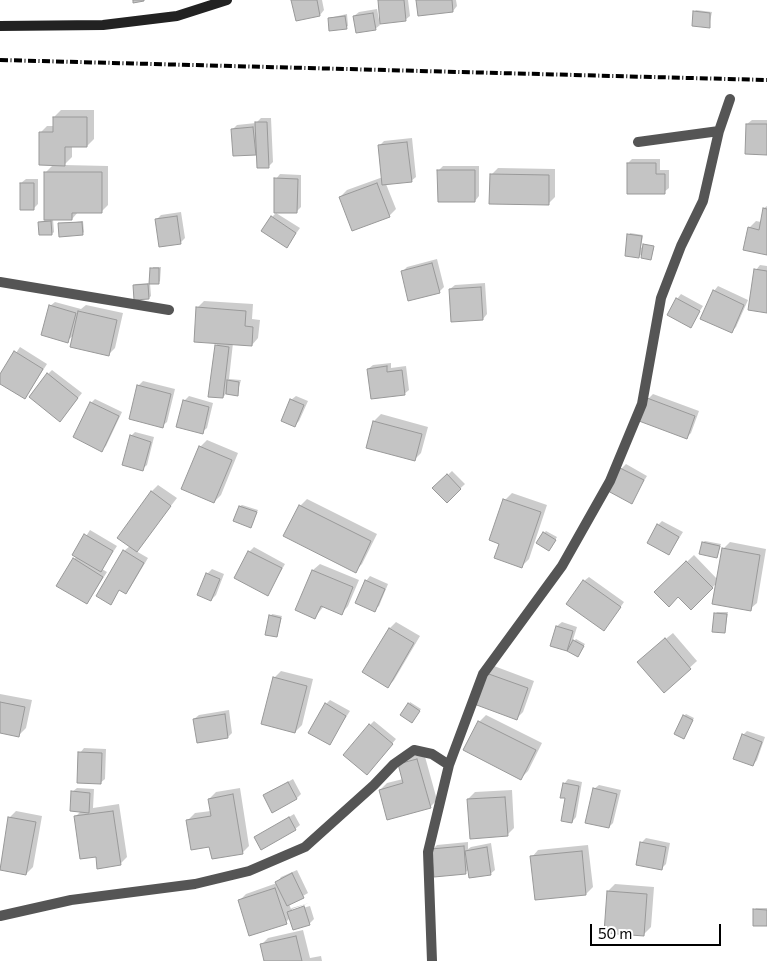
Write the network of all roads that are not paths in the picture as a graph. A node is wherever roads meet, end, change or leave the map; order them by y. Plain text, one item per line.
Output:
1 (227, 0) edge
2 (0, 26) edge
3 (730, 99) dead end
4 (719, 131) junction
5 (638, 142) dead end
6 (0, 282) edge
7 (169, 310) dead end
8 (449, 766) junction
9 (0, 916) edge
10 (432, 961) edge

1 - 2 street
3 - 4 street
4 - 5 street
4 - 8 street
6 - 7 street
8 - 9 street
8 - 10 street

